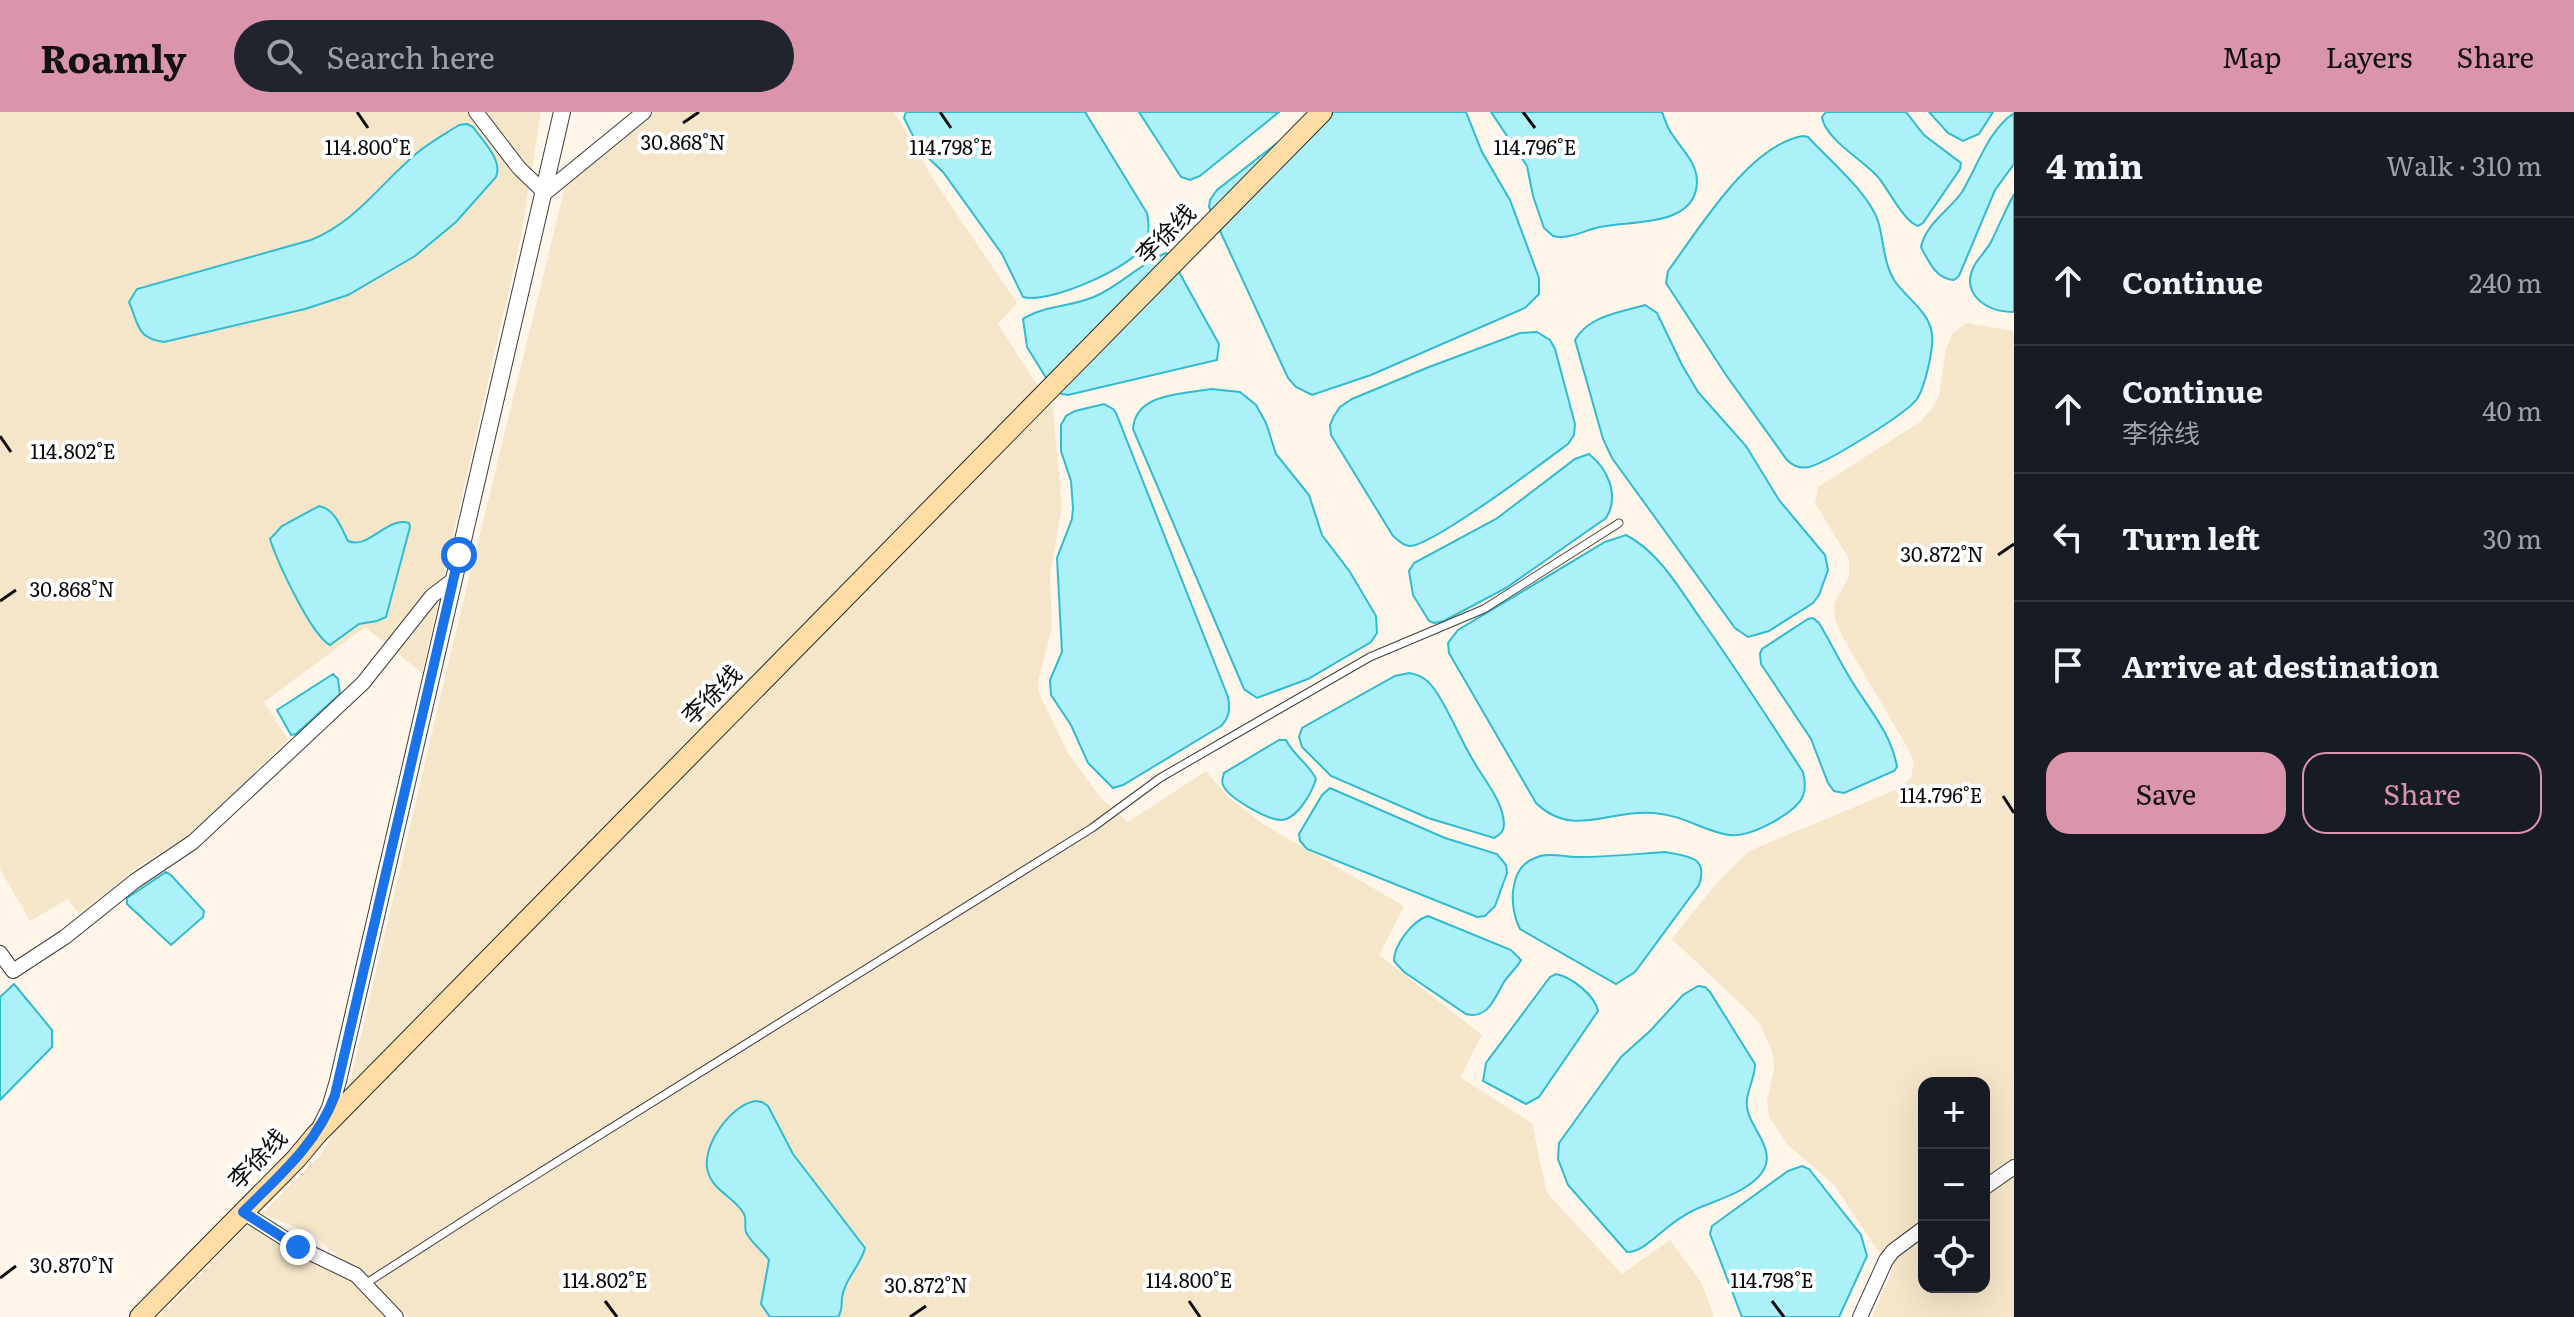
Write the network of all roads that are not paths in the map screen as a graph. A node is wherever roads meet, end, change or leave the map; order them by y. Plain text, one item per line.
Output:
1 (476, 112) edge
2 (562, 112) edge
3 (644, 112) edge
4 (1322, 112) edge
5 (545, 193) junction
6 (1619, 523) dead end
7 (453, 580) junction
8 (0, 953) edge
9 (316, 1135) junction
10 (2014, 1167) edge
11 (1990, 1184) edge
12 (243, 1212) junction
13 (1918, 1232) edge
14 (365, 1284) junction
15 (140, 1317) edge
16 (396, 1317) edge
17 (1860, 1317) edge

1 - 5 street
2 - 5 street
3 - 5 street
4 - 9 main road, 李徐线
5 - 7 street
6 - 14 lane
7 - 8 street
7 - 9 street
9 - 12 main road, 李徐线
10 - 11 street
12 - 14 street
12 - 15 main road, 李徐线
13 - 17 street
14 - 16 street

